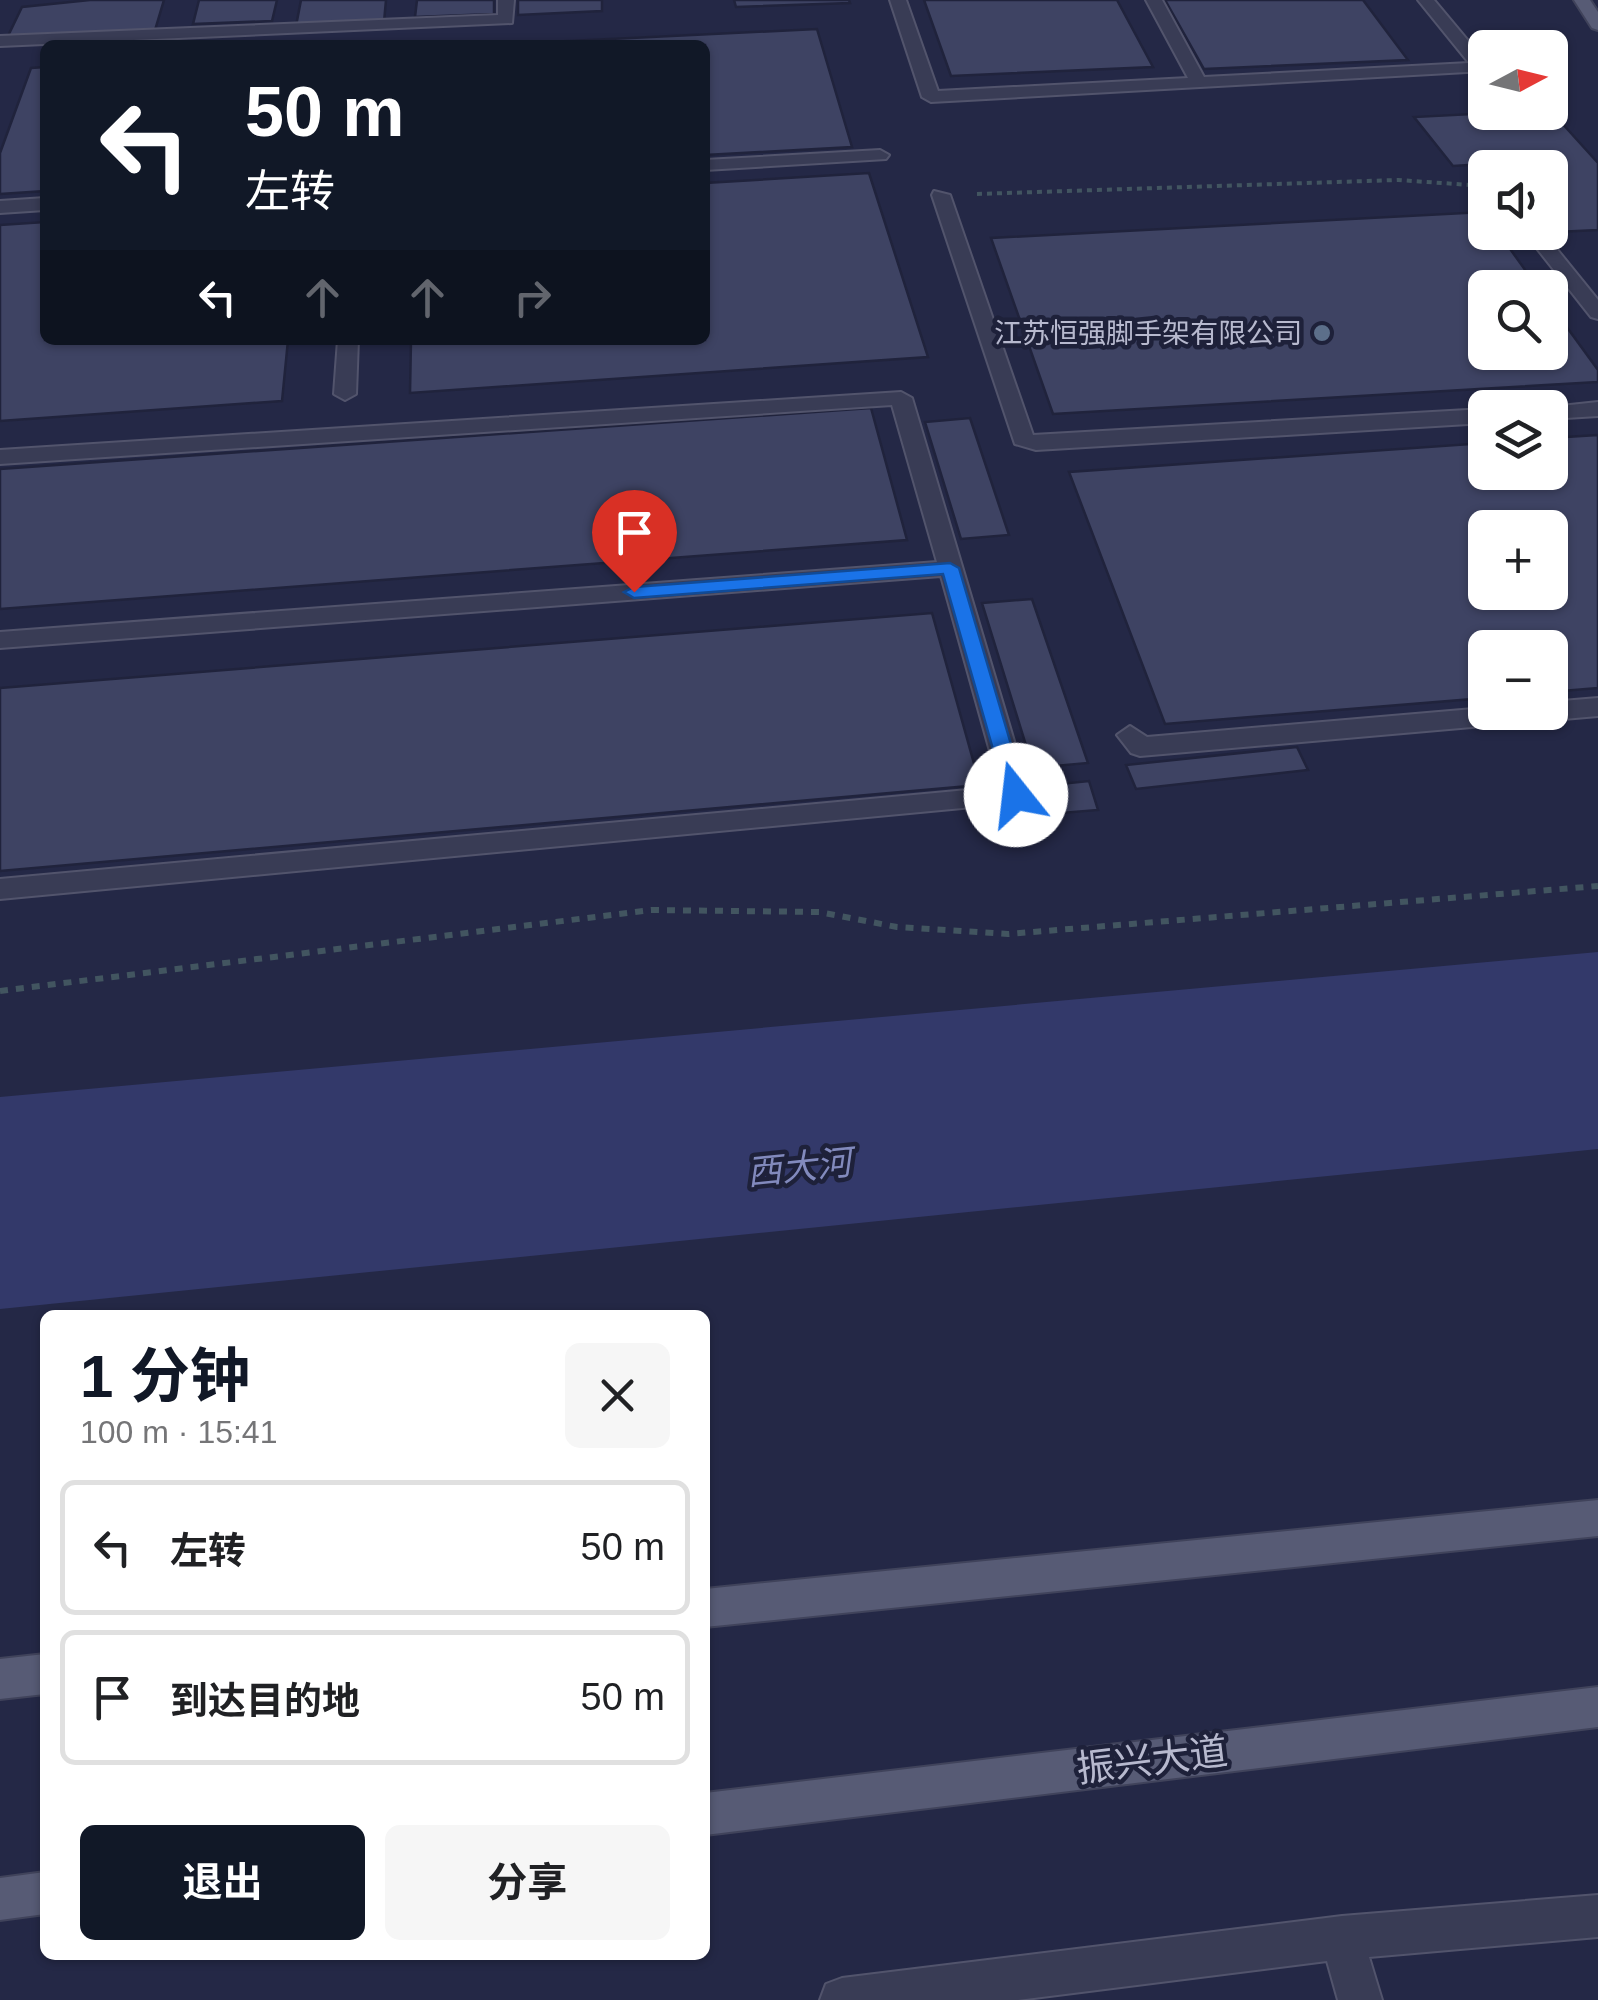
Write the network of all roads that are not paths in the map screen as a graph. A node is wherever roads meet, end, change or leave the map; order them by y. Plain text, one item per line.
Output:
1 (506, 0) edge
2 (898, 0) edge
3 (1154, 0) edge
4 (1426, 0) edge
5 (1582, 0) edge
6 (1598, 25) edge
7 (0, 41) edge
8 (1199, 82) junction
9 (880, 155) dead end
10 (710, 165) edge
11 (941, 196) road end
12 (40, 204) edge
13 (0, 207) edge
14 (1547, 250) edge
15 (1598, 313) edge
16 (348, 345) edge
17 (345, 394) dead end
18 (1598, 409) edge
19 (1568, 411) edge
20 (1468, 417) edge
21 (0, 457) edge
22 (950, 568) junction
23 (0, 640) edge
24 (1598, 707) edge
25 (1568, 710) edge
26 (1468, 718) edge
27 (1130, 735) dead end
28 (0, 889) edge
29 (1598, 1518) edge
30 (710, 1607) edge
31 (40, 1675) edge
32 (0, 1679) edge
33 (1598, 1706) edge
34 (710, 1813) edge
35 (40, 1894) edge
36 (0, 1898) edge
37 (1598, 1916) edge
38 (1342, 1938) junction
39 (842, 2000) edge
40 (1360, 2000) edge

1 - 7 lane
2 - 8 lane
3 - 8 lane
4 - 8 lane
5 - 6 main road
9 - 10 lane
11 - 20 lane
12 - 13 lane
14 - 15 lane
16 - 17 lane
18 - 19 lane
21 - 22 lane
22 - 23 lane
22 - 28 lane
24 - 25 lane
26 - 27 lane
29 - 30 main road
31 - 32 main road
33 - 34 main road, 振兴大道
35 - 36 main road
37 - 38 lane
38 - 39 lane
38 - 40 lane

